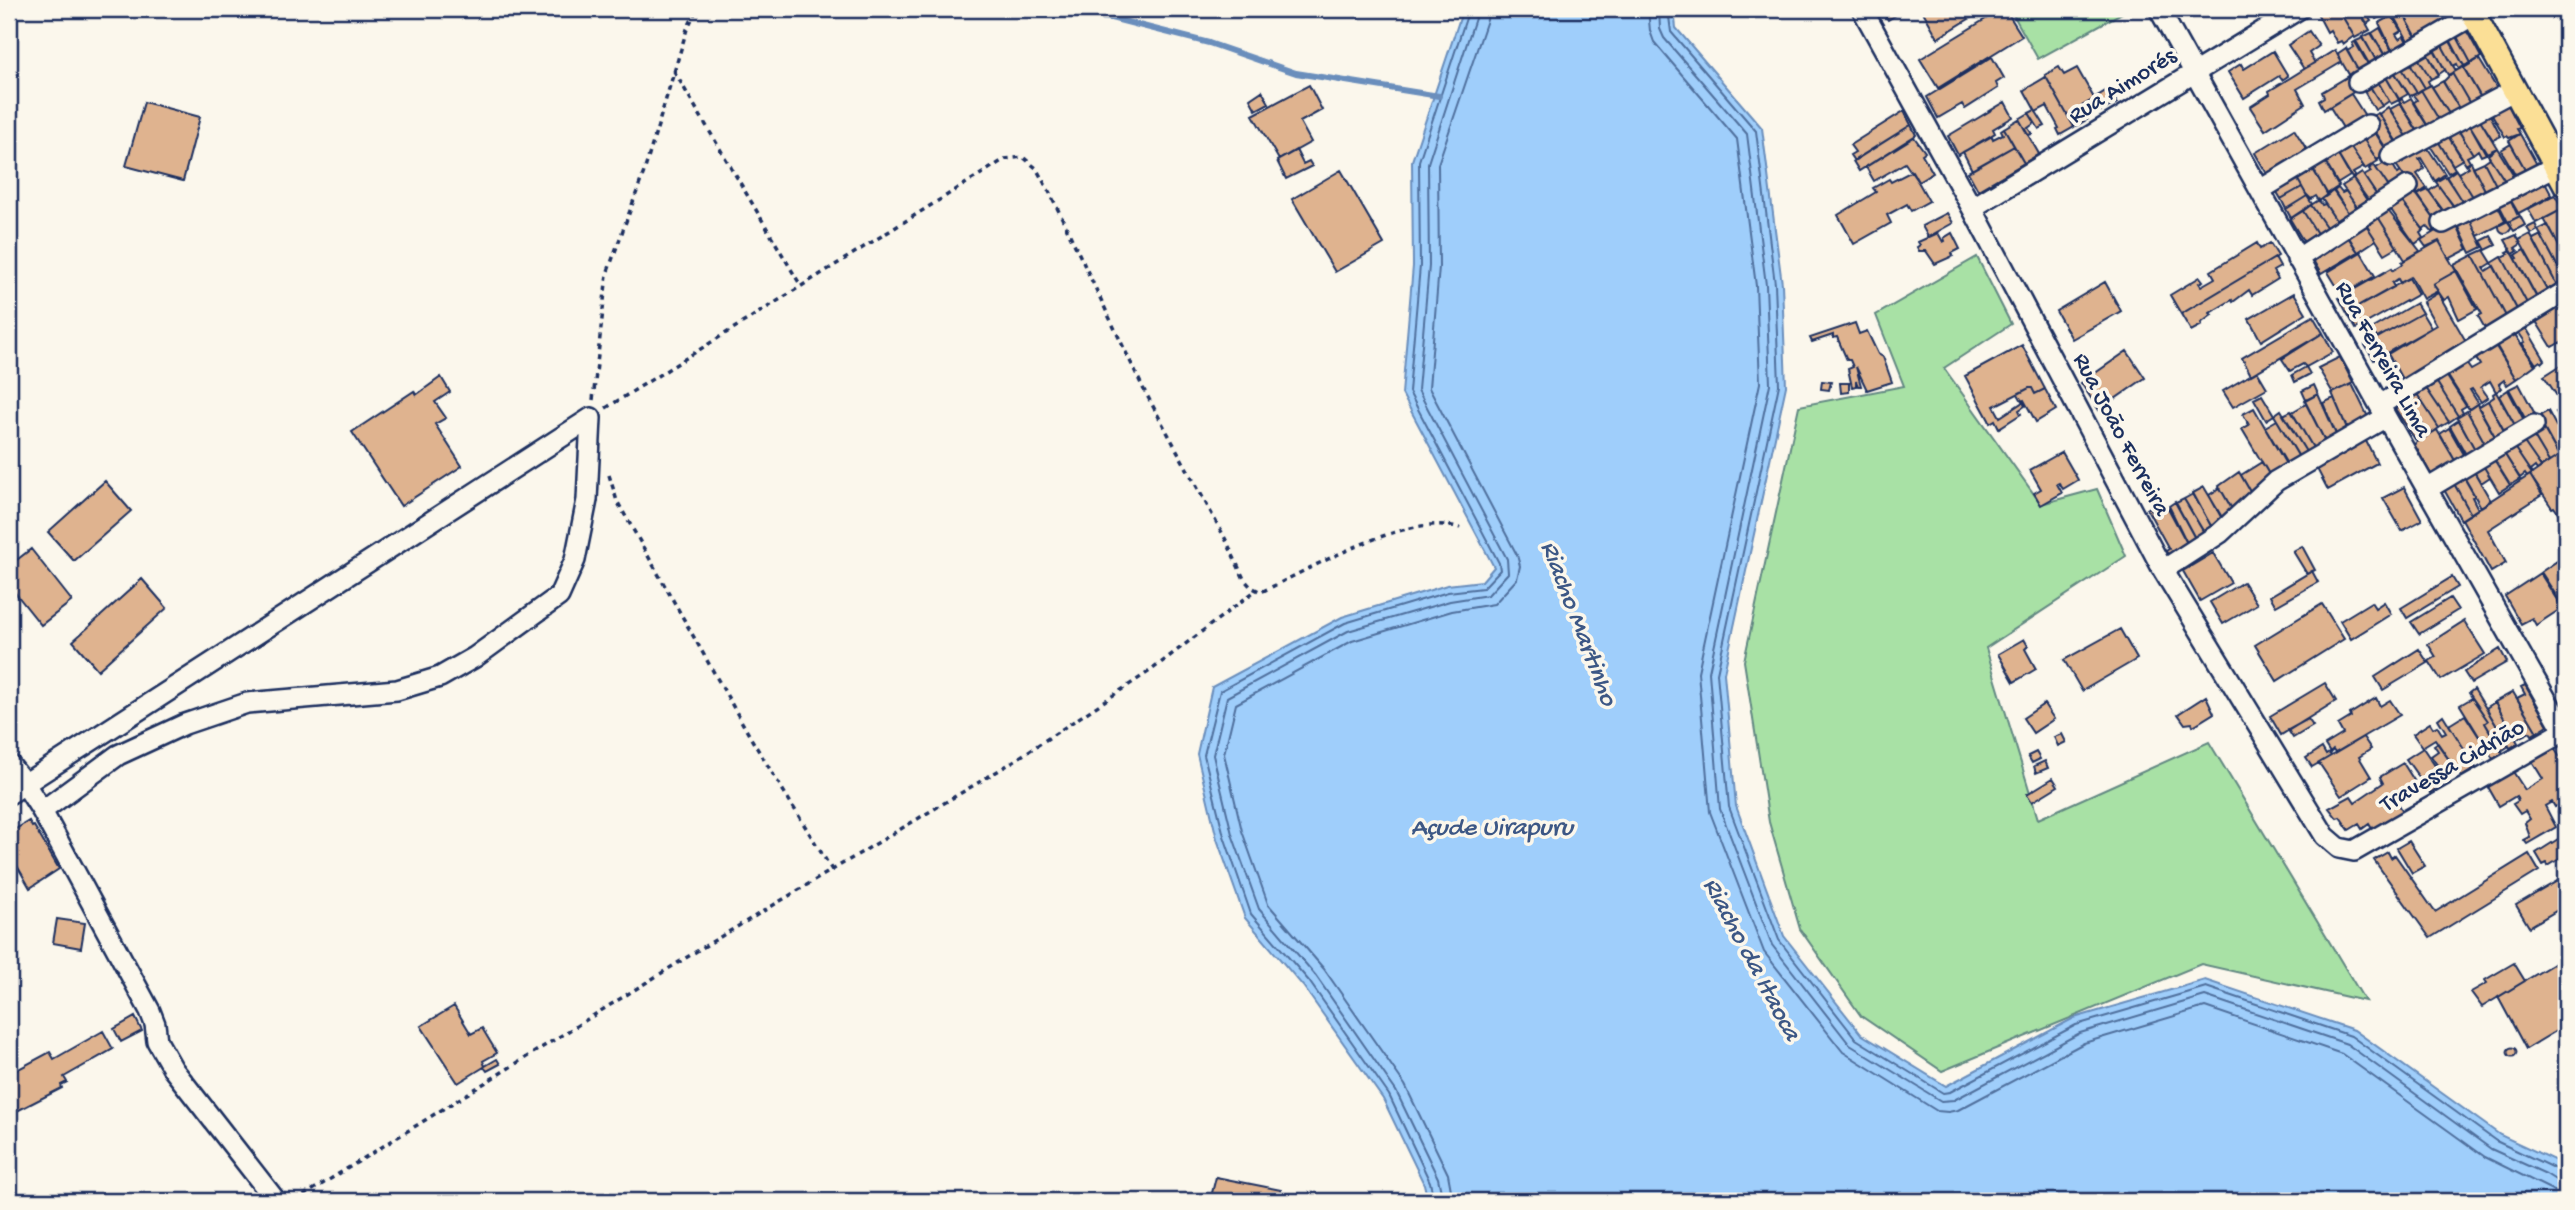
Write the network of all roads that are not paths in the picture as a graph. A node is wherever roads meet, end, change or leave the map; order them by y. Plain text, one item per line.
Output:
1 (1862, 9) edge
2 (2159, 9) edge
3 (2299, 9) edge
4 (2472, 12) edge
5 (2195, 71) junction
6 (2358, 82) dead end
7 (2515, 90) junction
8 (2368, 125) dead end
9 (2391, 156) dead end
10 (2561, 175) edge
11 (2409, 186) dead end
12 (2260, 190) junction
13 (1972, 208) junction
14 (2443, 223) dead end
15 (2297, 259) junction
16 (2566, 291) edge
17 (2383, 411) junction
18 (2534, 425) dead end
19 (2427, 489) junction
20 (2163, 570) junction
21 (2566, 732) edge
22 (9, 764) edge
23 (17, 789) edge
24 (42, 811) junction
25 (2365, 845) joint
26 (276, 1201) edge

1 - 13 street, Rua João Ferreira
2 - 5 street, Rua Ferreira Lima
3 - 5 street, Rua Aimorés
4 - 6 street
4 - 7 main road
5 - 12 street, Rua Ferreira Lima
5 - 13 street, Rua Aimorés
7 - 9 street
7 - 10 main road
8 - 12 street
10 - 14 street
11 - 15 street
12 - 15 street, Rua Ferreira Lima
13 - 20 street, Rua João Ferreira
15 - 17 street, Rua Ferreira Lima
16 - 17 street
17 - 19 street, Rua Ferreira Lima
17 - 20 street
18 - 19 street
19 - 21 street, Rua Ferreira Lima
20 - 25 street, Rua João Ferreira
21 - 25 street, Travessa Cidrião
22 - 23 street
23 - 24 street
23 - 24 street
24 - 26 street

